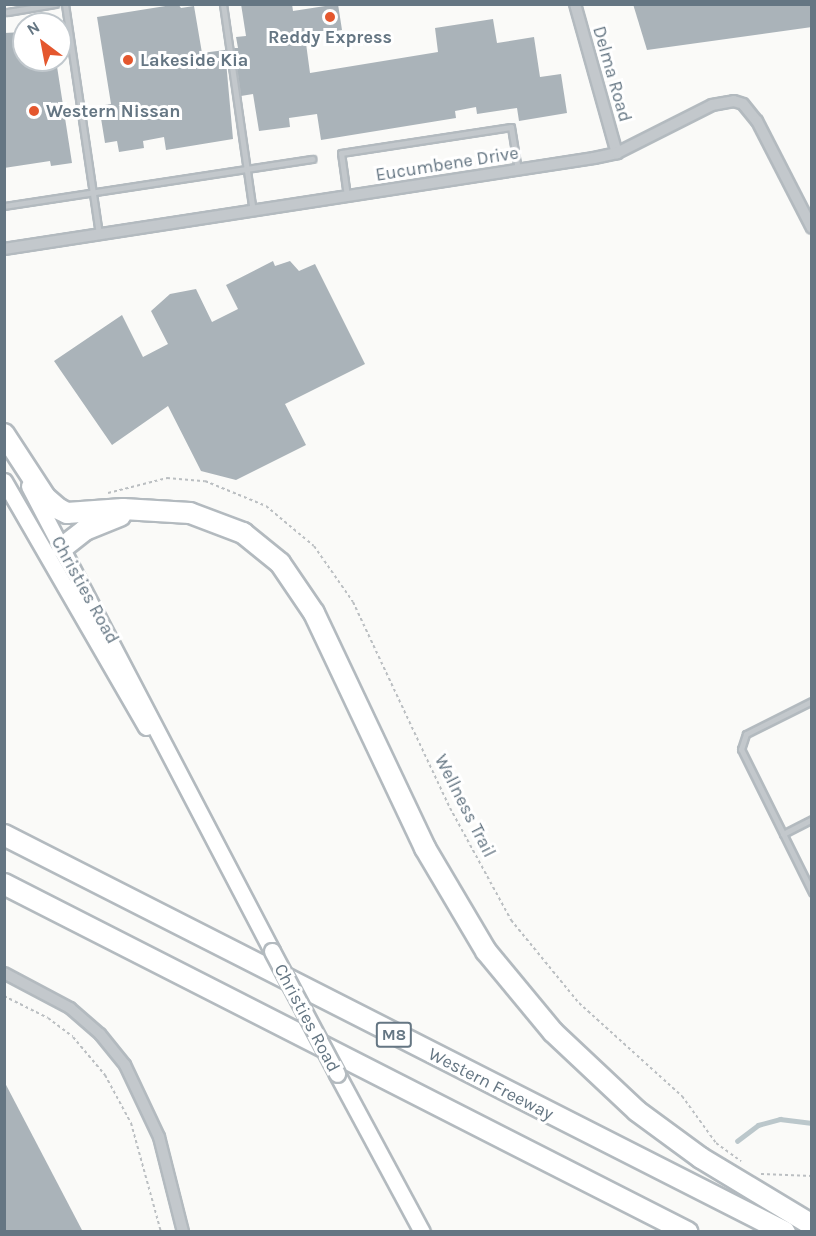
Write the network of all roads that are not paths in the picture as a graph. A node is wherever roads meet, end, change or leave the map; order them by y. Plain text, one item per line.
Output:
1 (56, 4) edge
2 (65, 4) edge
3 (223, 4) edge
4 (575, 4) edge
5 (7, 12) dead end
6 (617, 153) junction
7 (312, 159) dead end
8 (245, 167) junction
9 (518, 170) junction
10 (93, 194) junction
11 (347, 196) junction
12 (4, 206) edge
13 (253, 211) junction
14 (812, 228) edge
15 (99, 234) junction
16 (4, 249) edge
17 (4, 434) edge
18 (4, 442) edge
19 (4, 480) edge
20 (146, 509) junction
21 (62, 548) junction
22 (119, 683) junction
23 (812, 701) edge
24 (194, 804) junction
25 (812, 819) edge
26 (783, 834) junction
27 (4, 836) edge
28 (4, 884) edge
29 (812, 892) edge
30 (4, 973) edge
31 (812, 1225) edge
32 (183, 1232) edge
33 (422, 1232) edge
34 (687, 1232) edge
35 (785, 1232) edge

1 - 5 lane
2 - 10 lane
3 - 8 lane
4 - 6 street, Delma Road
6 - 9 street, Eucumbene Drive
6 - 14 street, Eucumbene Drive
7 - 8 lane
8 - 10 lane
8 - 13 lane
9 - 11 street, Eucumbene Drive
9 - 11 lane
10 - 12 lane
10 - 15 lane
11 - 13 street, Eucumbene Drive
13 - 15 street, Eucumbene Drive
15 - 16 street, Eucumbene Drive
17 - 20 highway
18 - 21 main road, Christies Road
19 - 22 main road, Christies Road
20 - 21 highway
20 - 31 highway
21 - 22 main road
21 - 24 main road, Christies Road
22 - 24 main road, Christies Road
23 - 26 lane
24 - 33 main road, Christies Road, bridge
25 - 26 lane
26 - 29 lane
27 - 35 highway, Western Freeway / M8
28 - 34 highway, M8
30 - 32 street

